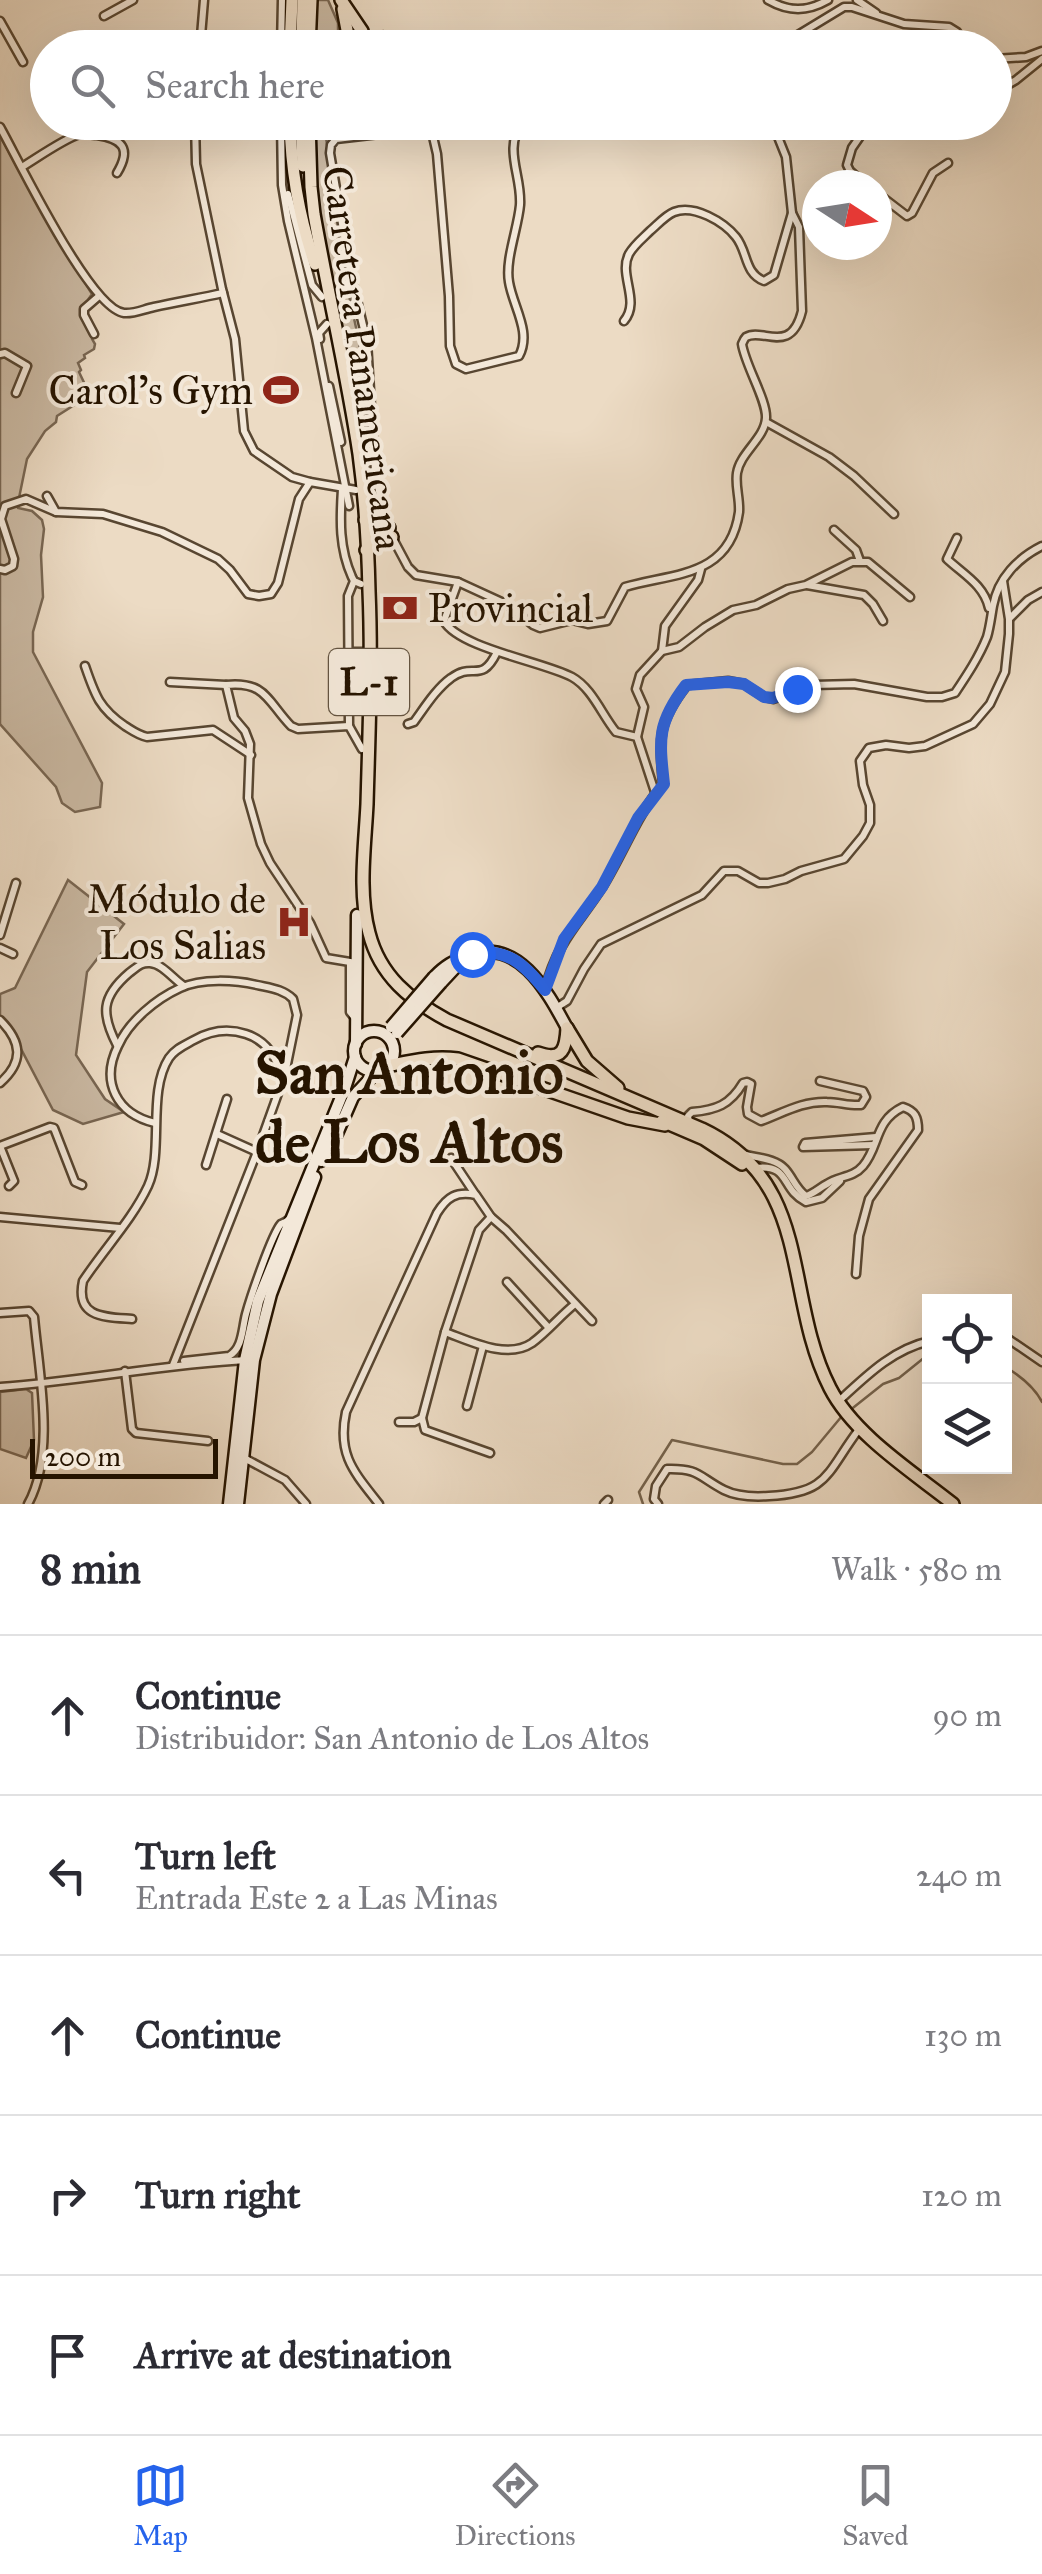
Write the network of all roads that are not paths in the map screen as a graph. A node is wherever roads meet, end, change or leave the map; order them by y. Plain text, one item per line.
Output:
1 (134, 0) edge
2 (204, 0) edge
3 (287, 0) edge
4 (302, 0) edge
5 (311, 0) edge
6 (341, 0) edge
7 (768, 0) edge
8 (828, 0) edge
9 (857, 0) edge
10 (104, 16) dead end
11 (880, 17) junction
12 (0, 21) edge
13 (202, 30) edge
14 (286, 30) edge
15 (304, 30) edge
16 (308, 30) edge
17 (348, 30) edge
18 (361, 30) edge
19 (806, 30) edge
20 (955, 30) edge
21 (1042, 55) edge
22 (1012, 58) edge
23 (24, 62) dead end
24 (1012, 82) edge
25 (0, 127) edge
26 (70, 140) edge
27 (118, 140) edge
28 (195, 140) edge
29 (285, 140) edge
30 (286, 140) edge
31 (289, 140) edge
32 (302, 140) edge
33 (310, 140) edge
34 (335, 140) edge
35 (434, 140) edge
36 (512, 140) edge
37 (779, 140) edge
38 (858, 140) edge
39 (948, 162) dead end
40 (22, 167) junction
41 (850, 170) edge
42 (117, 173) dead end
43 (892, 205) edge
44 (792, 213) junction
45 (315, 264) junction
46 (222, 291) junction
47 (99, 296) junction
48 (322, 297) junction
49 (624, 321) dead end
50 (94, 334) dead end
51 (0, 354) edge
52 (16, 393) dead end
53 (766, 422) junction
54 (310, 482) junction
55 (348, 489) junction
56 (48, 496) dead end
57 (349, 506) dead end
58 (56, 512) junction
59 (894, 514) dead end
60 (365, 520) junction
61 (834, 530) dead end
62 (391, 533) junction
63 (957, 538) dead end
64 (1042, 546) edge
65 (366, 550) junction
66 (860, 561) junction
67 (0, 569) edge
68 (701, 569) junction
69 (1002, 581) junction
70 (458, 582) junction
71 (358, 583) junction
72 (806, 584) junction
73 (1042, 592) edge
74 (910, 597) dead end
75 (1009, 619) junction
76 (883, 621) dead end
77 (991, 624) junction
78 (662, 650) junction
79 (347, 652) junction
80 (362, 652) junction
81 (497, 652) junction
82 (85, 666) dead end
83 (170, 682) dead end
84 (226, 685) junction
85 (408, 724) dead end
86 (349, 726) junction
87 (637, 738) junction
88 (362, 750) junction
89 (251, 756) junction
90 (656, 794) junction
91 (16, 883) dead end
92 (357, 914) junction
93 (0, 935) edge
94 (0, 948) edge
95 (13, 954) dead end
96 (353, 963) junction
97 (184, 986) junction
98 (545, 990) junction
99 (556, 1008) junction
100 (355, 1018) junction
101 (0, 1020) edge
102 (567, 1028) junction
103 (387, 1034) junction
104 (356, 1044) junction
105 (117, 1046) junction
106 (507, 1046) junction
107 (355, 1056) junction
108 (382, 1068) junction
109 (283, 1079) junction
110 (820, 1081) dead end
111 (0, 1082) edge
112 (227, 1099) dead end
113 (656, 1111) junction
114 (155, 1123) junction
115 (683, 1125) junction
116 (216, 1134) junction
117 (874, 1141) junction
118 (0, 1146) edge
119 (257, 1152) junction
120 (742, 1154) junction
121 (451, 1158) dead end
122 (206, 1165) dead end
123 (756, 1168) junction
124 (841, 1180) junction
125 (82, 1185) dead end
126 (8, 1186) dead end
127 (476, 1195) junction
128 (0, 1217) edge
129 (491, 1218) junction
130 (290, 1220) junction
131 (122, 1228) junction
132 (856, 1274) dead end
133 (508, 1282) dead end
134 (575, 1304) junction
135 (0, 1313) edge
136 (132, 1319) dead end
137 (592, 1322) dead end
138 (548, 1327) junction
139 (445, 1332) junction
140 (1012, 1341) edge
141 (922, 1342) edge
142 (483, 1346) junction
143 (249, 1360) junction
144 (1042, 1362) edge
145 (173, 1365) junction
146 (125, 1371) junction
147 (40, 1384) junction
148 (0, 1386) edge
149 (468, 1406) dead end
150 (839, 1407) junction
151 (422, 1418) junction
152 (399, 1422) dead end
153 (853, 1425) junction
154 (208, 1440) dead end
155 (490, 1453) dead end
156 (242, 1458) junction
157 (237, 1474) junction
158 (28, 1504) edge
159 (235, 1504) edge
160 (306, 1504) edge
161 (379, 1504) edge
162 (658, 1504) edge
163 (942, 1504) edge
164 (954, 1504) edge

1 - 10 street
2 - 13 street
3 - 14 main road
4 - 15 main road
5 - 16 main road
6 - 17 main road
6 - 18 main road
7 - 8 street
9 - 11 street
11 - 19 street
11 - 20 street
12 - 23 street
21 - 22 street
21 - 24 street
25 - 40 street
26 - 40 street
27 - 42 street
28 - 46 street
29 - 55 street
30 - 48 street
31 - 45 main road, L-1
32 - 45 main road, Carretera Panamericana / L-1
33 - 60 main road, Carretera Panamericana / L-1
34 - 62 street
35 - 36 street
37 - 44 street
38 - 41 street
39 - 43 street
40 - 47 street
44 - 49 street
44 - 53 street
45 - 48 main road, Carretera Panamericana / L-1
46 - 47 street
46 - 54 street
47 - 50 street
48 - 55 main road, Carretera Panamericana / L-1
51 - 52 street
53 - 59 street
53 - 68 street
54 - 55 street
54 - 58 street
55 - 57 street
55 - 71 main road, Carretera Panamericana / L-1
56 - 58 street
58 - 67 street
60 - 62 main road
60 - 65 main road, Carretera Panamericana / L-1
61 - 66 street
62 - 65 main road
62 - 70 street
63 - 77 street
64 - 69 street
65 - 106 main road, Carretera Panamericana / L-1
66 - 72 street
66 - 74 street
68 - 70 street
68 - 78 street
69 - 75 street
69 - 77 street
70 - 81 street
71 - 79 street
71 - 80 main road, Carretera Panamericana / L-1
72 - 76 street
72 - 78 street
73 - 75 street
75 - 99 street
77 - 90 street
78 - 87 street
79 - 80 street
79 - 86 street
80 - 88 main road, Carretera Panamericana / L-1
81 - 85 street
81 - 87 street
82 - 89 street
83 - 84 street
84 - 86 street
84 - 89 street
86 - 88 street
87 - 90 street
88 - 92 main road, Carretera Panamericana / L-1
89 - 96 street
90 - 98 street
91 - 93 street
92 - 96 street
92 - 115 main road, Carretera Panamericana / L-1
94 - 95 street
96 - 100 street
97 - 105 street
97 - 105 street
97 - 109 street
98 - 99 street
98 - 103 street, bridge
99 - 102 street
100 - 103 street
100 - 104 street
101 - 111 street
102 - 106 main road, L-1
102 - 113 main road
103 - 104 street
103 - 108 street
104 - 107 street
105 - 114 street
106 - 113 main road, Carretera Panamericana / L-1
107 - 108 street
107 - 130 street
108 - 115 main road
108 - 143 street
109 - 114 street
109 - 119 street
110 - 115 street
112 - 116 street
113 - 115 main road, Carretera Panamericana / L-1
114 - 131 street
115 - 120 main road, Carretera Panamericana / L-1
115 - 150 main road, Carretera Panamericana / L-1
116 - 119 street
116 - 122 street
117 - 117 street
117 - 124 street
117 - 132 street
118 - 125 street
118 - 126 street
119 - 145 street
120 - 123 main road, Carretera Panamericana / L-1
120 - 124 street
121 - 127 street
123 - 124 street
123 - 150 main road, Carretera Panamericana / L-1
127 - 129 street
127 - 161 street
128 - 131 street
129 - 134 street
129 - 139 street
130 - 143 street
130 - 145 street
131 - 136 street
133 - 138 street
134 - 137 street
134 - 138 street
135 - 147 street
138 - 142 street
139 - 142 street
139 - 151 street
140 - 144 street
141 - 150 street
142 - 149 street
143 - 145 street
143 - 156 street
143 - 157 street
145 - 146 street
146 - 147 street
146 - 154 street
147 - 148 street
147 - 158 street
150 - 153 main road, Carretera Panamericana / L-1
151 - 152 street
151 - 155 street
153 - 162 street
153 - 163 main road, Carretera Panamericana / L-1
153 - 164 main road, Carretera Panamericana / L-1
156 - 157 street
156 - 160 street
157 - 159 street

